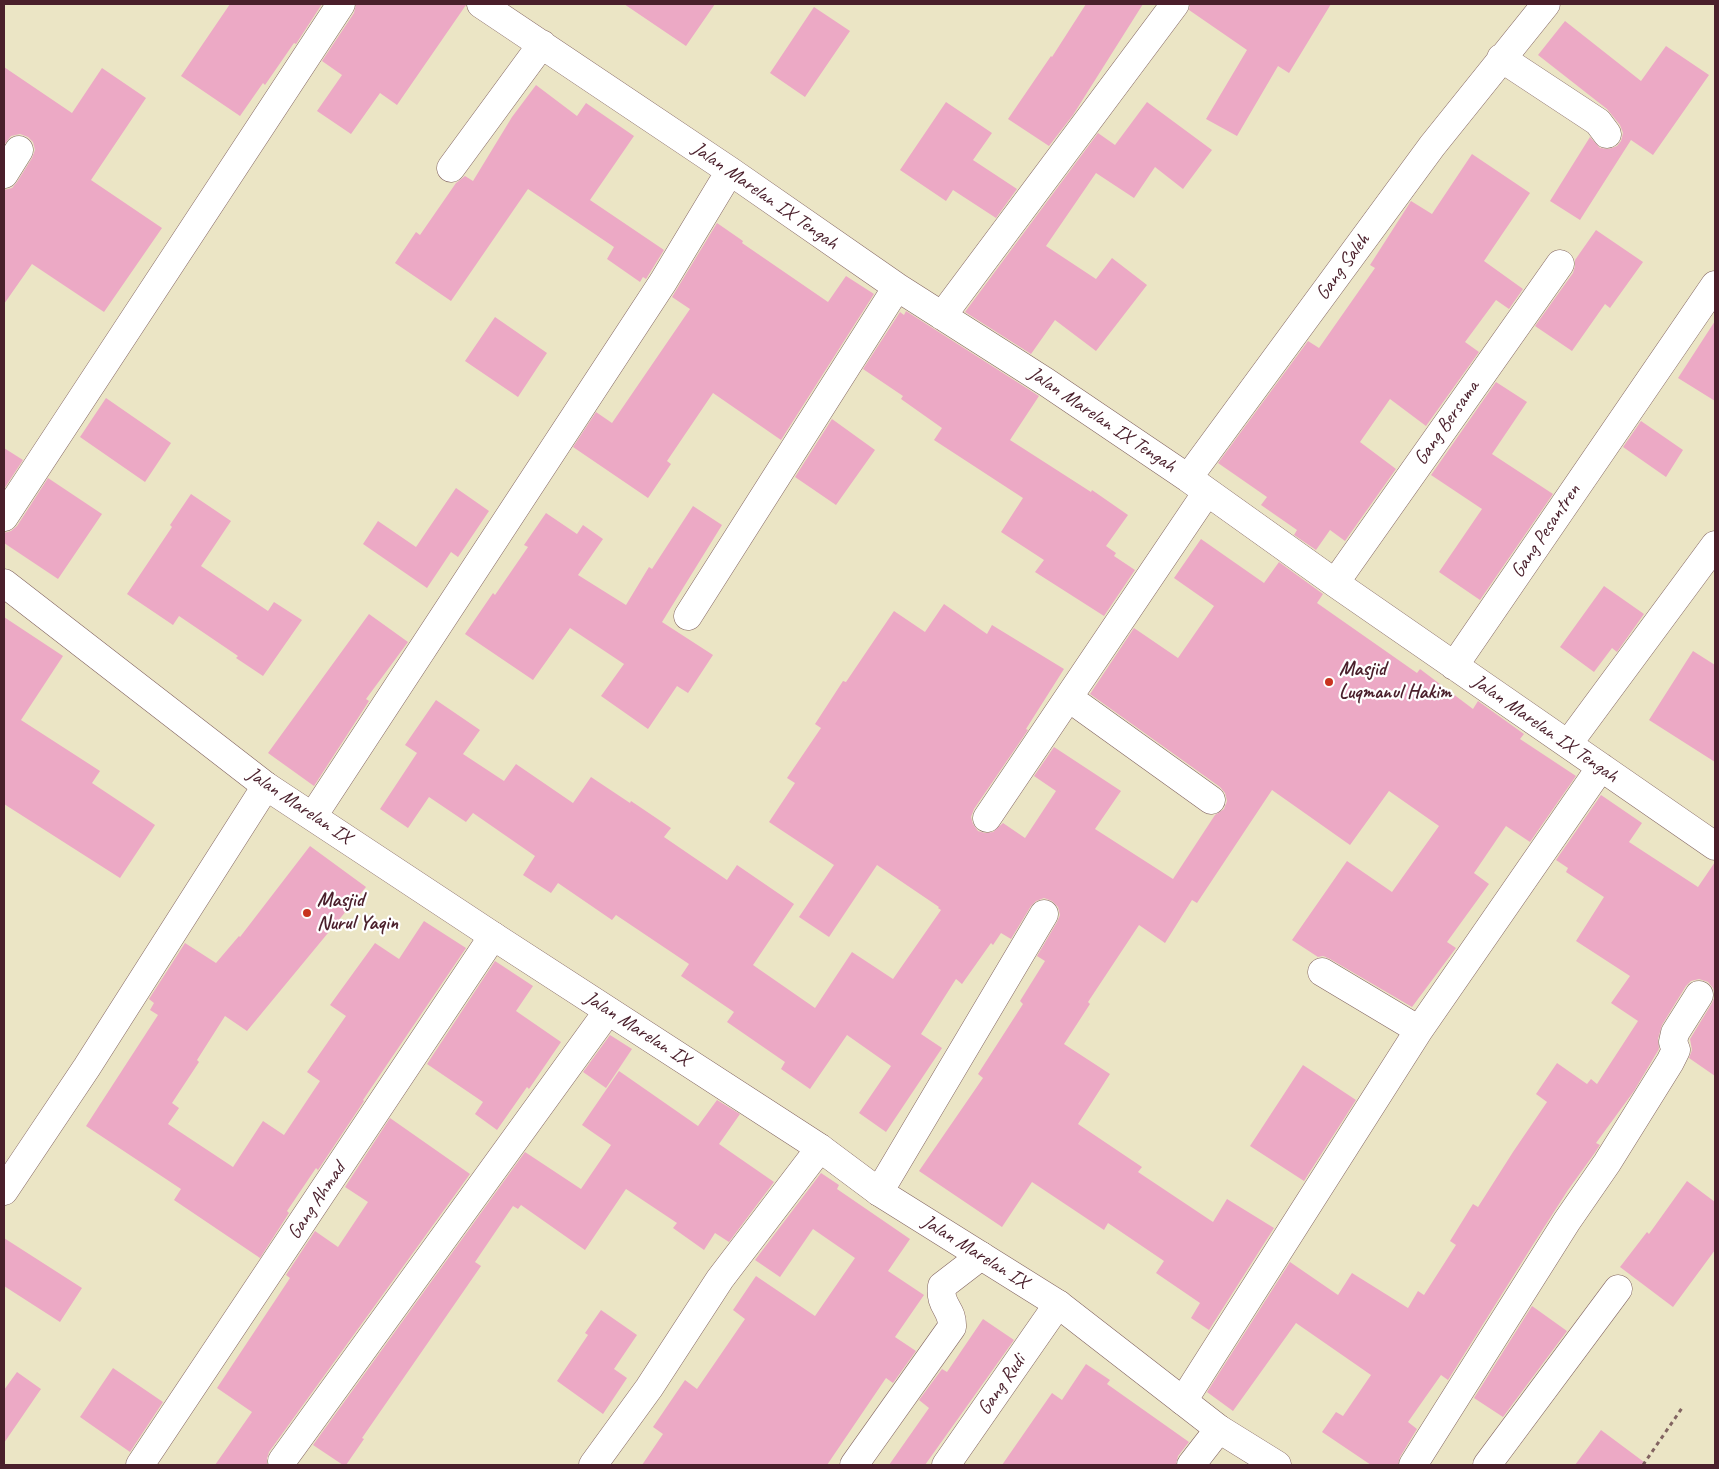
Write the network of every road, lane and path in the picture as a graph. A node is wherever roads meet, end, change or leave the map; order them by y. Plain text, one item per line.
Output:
1 (341, 4) edge
2 (1175, 4) edge
3 (1546, 4) edge
4 (487, 5) edge
5 (542, 44) junction
6 (1501, 58) junction
7 (1607, 134) dead end
8 (19, 150) dead end
9 (451, 168) dead end
10 (730, 171) junction
11 (4, 174) edge
12 (1560, 264) dead end
13 (1715, 286) edge
14 (897, 287) junction
15 (942, 316) junction
16 (1197, 485) junction
17 (4, 517) edge
18 (1715, 544) edge
19 (4, 583) edge
20 (1335, 583) junction
21 (688, 616) dead end
22 (1454, 666) junction
23 (1069, 698) junction
24 (1568, 744) junction
25 (1601, 767) junction
26 (266, 786) junction
27 (1211, 800) dead end
28 (313, 816) junction
29 (988, 818) dead end
30 (1715, 846) edge
31 (1044, 914) dead end
32 (493, 936) junction
33 (1322, 972) dead end
34 (1699, 996) dead end
35 (608, 1011) junction
36 (1419, 1030) junction
37 (820, 1148) junction
38 (4, 1191) edge
39 (879, 1192) junction
40 (981, 1256) junction
41 (1618, 1289) dead end
42 (1058, 1304) junction
43 (1183, 1401) junction
44 (1682, 1408) dead end
45 (1219, 1429) junction
46 (282, 1461) dead end
47 (140, 1465) edge
48 (593, 1465) edge
49 (854, 1465) edge
50 (946, 1465) edge
51 (1191, 1465) edge
52 (1277, 1465) edge
53 (1413, 1465) edge
54 (1487, 1465) edge
55 (1643, 1465) edge

1 - 17 street
2 - 15 street
3 - 6 street, Gang Saleh
4 - 5 street, Jalan Marelan IX Tengah
5 - 9 street
5 - 10 street, Jalan Marelan IX Tengah
6 - 7 street
6 - 16 street, Gang Saleh
8 - 11 street
10 - 14 street, Jalan Marelan IX Tengah
10 - 28 street
12 - 20 street, Gang Bersama
13 - 22 street, Gang Pesantren
14 - 15 street, Jalan Marelan IX Tengah
14 - 21 street
15 - 16 street, Jalan Marelan IX Tengah
16 - 20 street, Jalan Marelan IX Tengah
16 - 23 street, Gang Saleh
18 - 24 street
19 - 26 street, Jalan Marelan IX
20 - 22 street, Jalan Marelan IX Tengah
22 - 24 street, Jalan Marelan IX Tengah
23 - 27 street
23 - 29 street, Gang Saleh
24 - 25 street, Jalan Marelan IX Tengah
25 - 30 street, Jalan Marelan IX Tengah
25 - 36 street
26 - 28 street, Jalan Marelan IX
26 - 38 street
28 - 32 street, Jalan Marelan IX
31 - 39 street
32 - 35 street, Jalan Marelan IX
32 - 47 street, Gang Ahmad
33 - 36 street
34 - 53 street
35 - 37 street, Jalan Marelan IX
35 - 46 street
36 - 43 street
37 - 39 street, Jalan Marelan IX
37 - 48 street
39 - 40 street, Jalan Marelan IX
40 - 42 street, Jalan Marelan IX
40 - 49 street
41 - 54 street
42 - 43 street, Jalan Marelan IX
42 - 50 street, Gang Rudi
43 - 45 street, Jalan Marelan IX
44 - 55 path
45 - 51 street
45 - 52 street, Jalan Marelan IX

